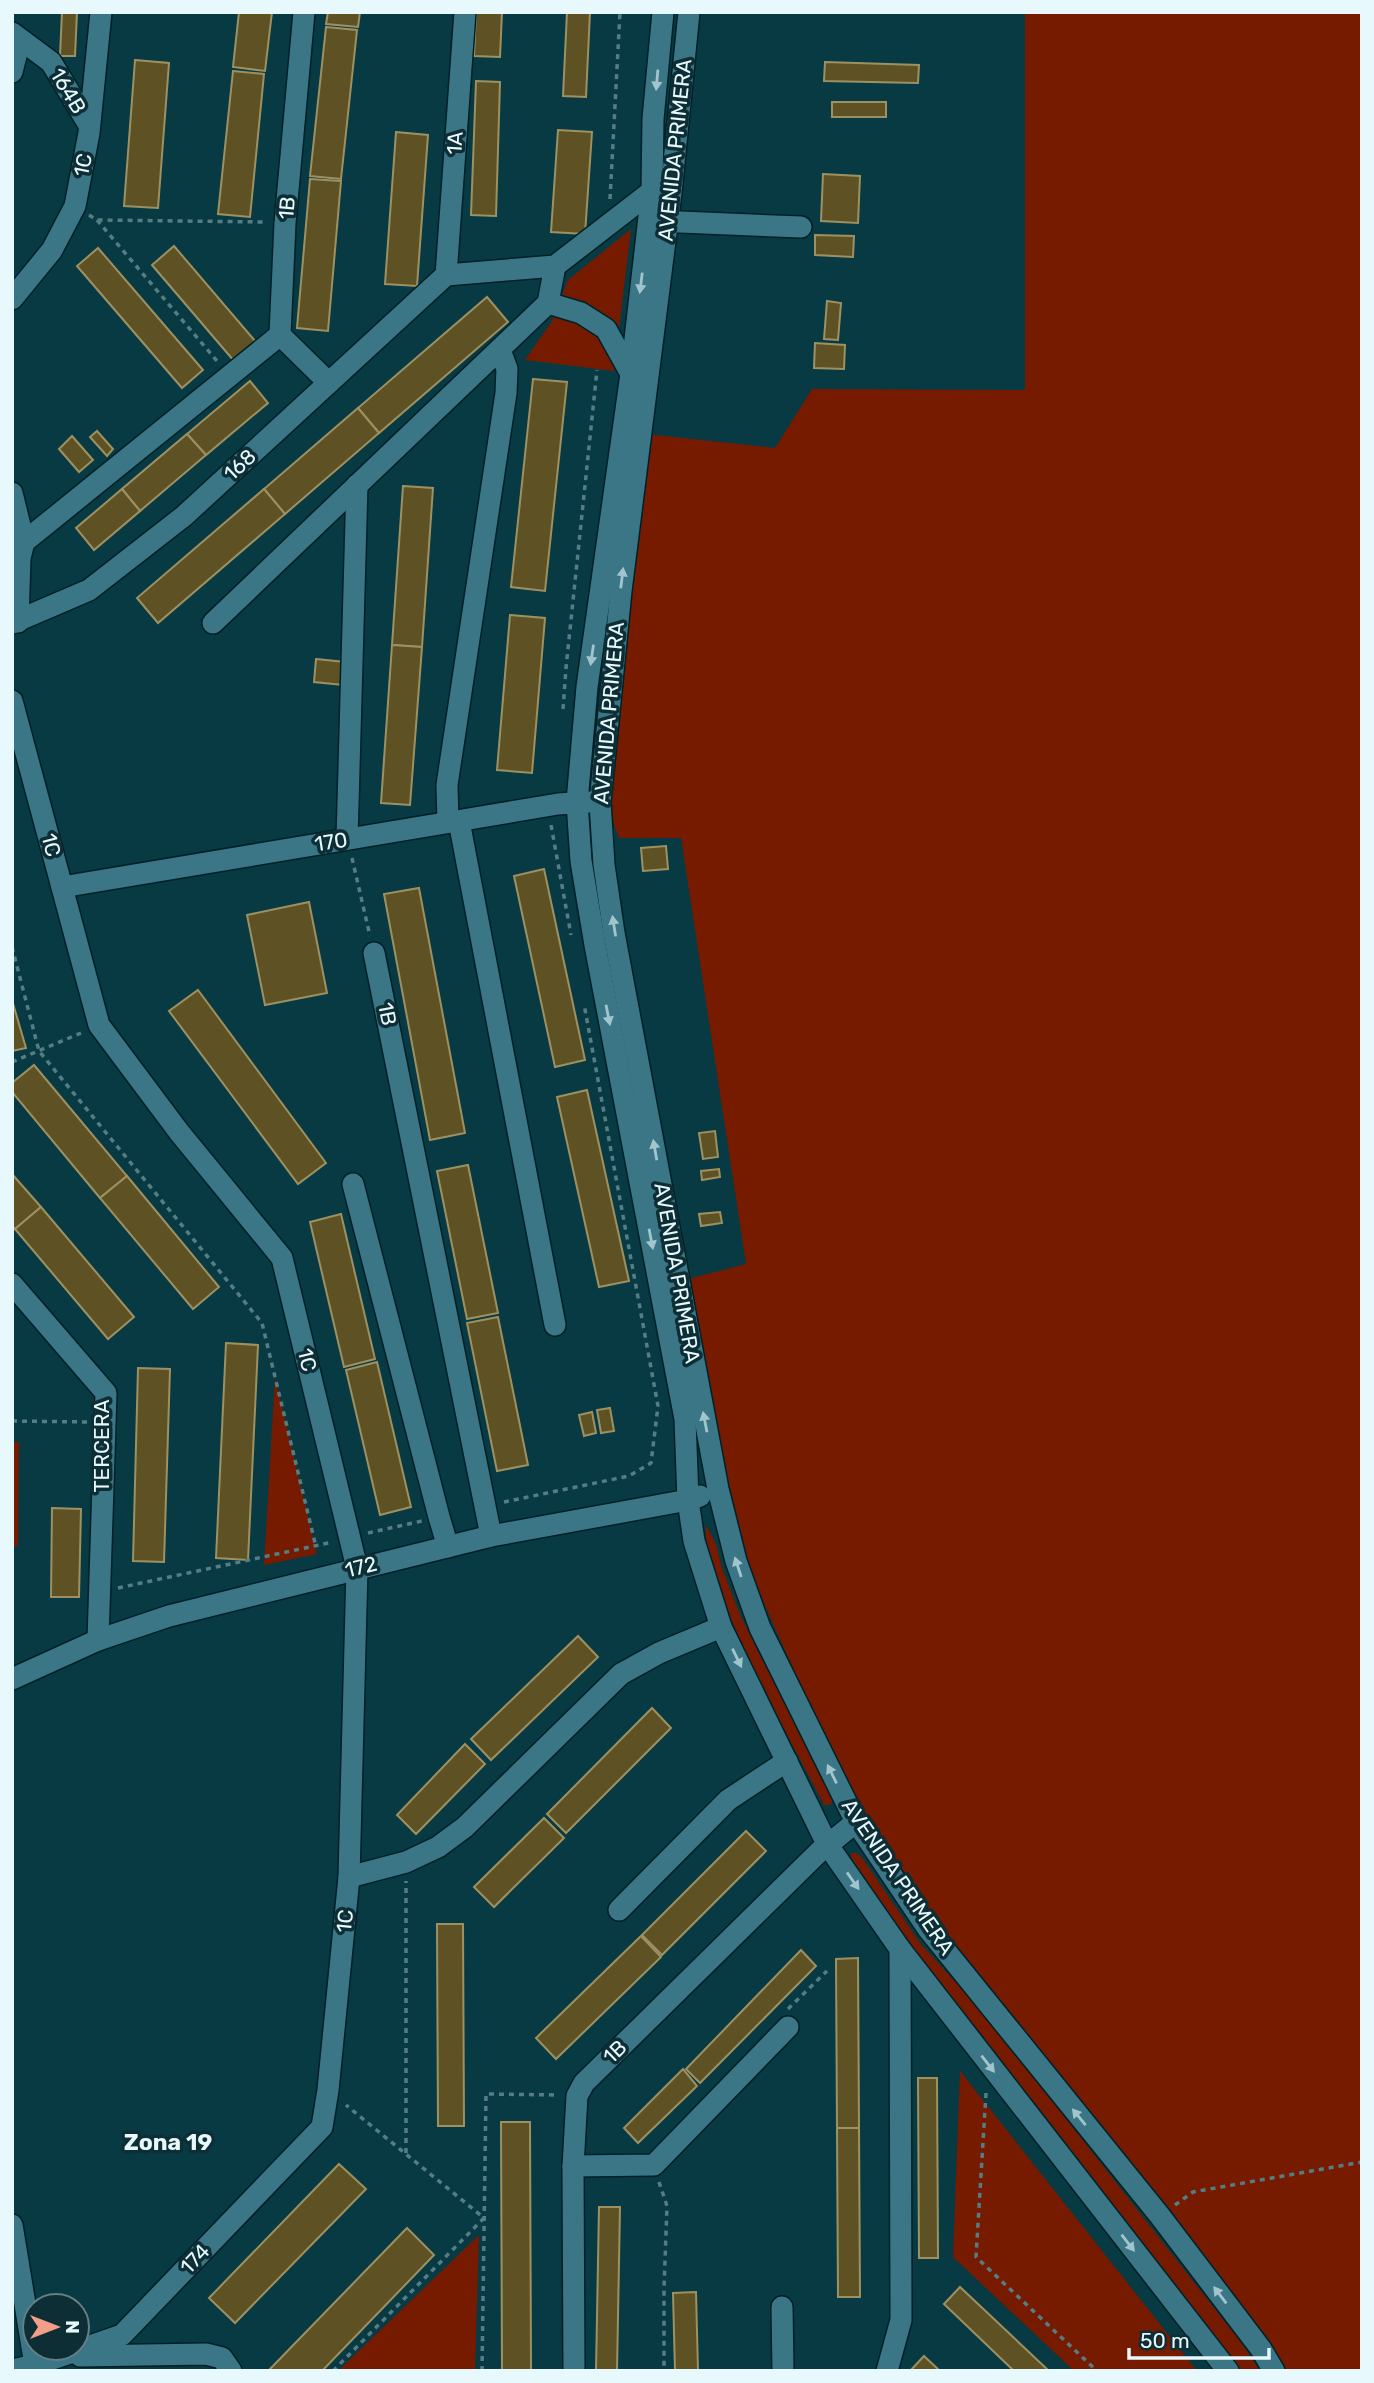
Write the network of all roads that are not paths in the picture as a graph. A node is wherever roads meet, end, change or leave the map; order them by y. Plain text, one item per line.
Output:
1 (101, 12) edge
2 (304, 12) edge
3 (465, 12) edge
4 (663, 12) edge
5 (689, 12) edge
6 (16, 37) edge
7 (12, 72) edge
8 (89, 125) junction
9 (662, 192) junction
10 (658, 221) junction
11 (801, 227) dead end
12 (555, 266) junction
13 (446, 275) junction
14 (13, 297) edge
15 (548, 303) junction
16 (280, 335) junction
17 (500, 350) junction
18 (631, 374) junction
19 (329, 383) junction
20 (357, 485) junction
21 (12, 493) edge
22 (24, 542) junction
23 (15, 622) edge
24 (213, 623) dead end
25 (12, 702) edge
26 (577, 802) junction
27 (600, 802) junction
28 (454, 821) junction
29 (347, 839) junction
30 (62, 887) junction
31 (374, 953) road end
32 (353, 1184) dead end
33 (12, 1284) edge
34 (555, 1325) dead end
35 (719, 1489) junction
36 (688, 1500) junction
37 (491, 1536) junction
38 (449, 1547) junction
39 (357, 1568) junction
40 (721, 1627) junction
41 (99, 1640) junction
42 (12, 1679) edge
43 (787, 1761) junction
44 (856, 1822) junction
45 (827, 1844) junction
46 (349, 1877) junction
47 (620, 1910) dead end
48 (900, 1949) junction
49 (788, 2019) road end
50 (328, 2090) joint
51 (573, 2166) junction
52 (12, 2225) edge
53 (782, 2307) dead end
54 (60, 2364) edge
55 (35, 2365) junction
56 (12, 2370) edge
57 (231, 2371) edge
58 (574, 2371) edge
59 (783, 2371) edge
60 (887, 2371) edge
61 (1227, 2371) edge
62 (1274, 2371) edge

1 - 8 street, 1C
2 - 16 street, 1B
3 - 13 street, 1A
4 -> 9 street, AVENIDA PRIMERA
5 - 9 street, AVENIDA PRIMERA
6 - 7 street
6 - 8 street, 164B
8 - 14 street, 1C
9 - 10 street, AVENIDA PRIMERA
9 - 12 street
10 - 11 street
10 -> 18 street, AVENIDA PRIMERA
27 -> 10 street, AVENIDA PRIMERA
12 - 13 street
12 - 15 street
13 - 19 street, 168
15 - 17 street
15 - 18 street
16 - 19 street
16 - 22 street
17 - 20 street
17 - 28 street
18 -> 26 street, AVENIDA PRIMERA
19 - 23 street, 168
20 - 24 street
20 - 29 street
21 - 22 street
22 - 23 street
25 - 30 street, 1C
26 - 27 street, 170
26 - 28 street, 170
26 -> 36 street, AVENIDA PRIMERA
35 -> 27 street, AVENIDA PRIMERA
28 - 29 street, 170
28 - 34 street
29 - 30 street, 170
30 - 39 street, 1C
31 - 37 street, 1B
32 - 38 street
33 - 41 street, TERCERA
35 - 36 street, 172
44 -> 35 street, AVENIDA PRIMERA
36 - 37 street, 172
36 - 40 street, AVENIDA PRIMERA
37 - 38 street, 172
38 - 39 street, 172
39 - 41 street, 172
39 - 46 street, 1C
40 -> 43 street, AVENIDA PRIMERA
40 - 46 street
41 - 42 street, 172
43 - 45 street, AVENIDA PRIMERA
43 - 47 street
44 - 45 street, 1B
62 -> 44 street, AVENIDA PRIMERA
45 -> 48 street, AVENIDA PRIMERA
45 - 51 street, 1B
46 - 50 street, 1C
48 - 60 street
48 -> 61 street, AVENIDA PRIMERA
49 - 51 street
50 - 54 street, 174
51 - 58 street
52 - 55 street
53 - 59 street
54 - 55 street, 174
54 - 57 street
55 - 56 street, 174

